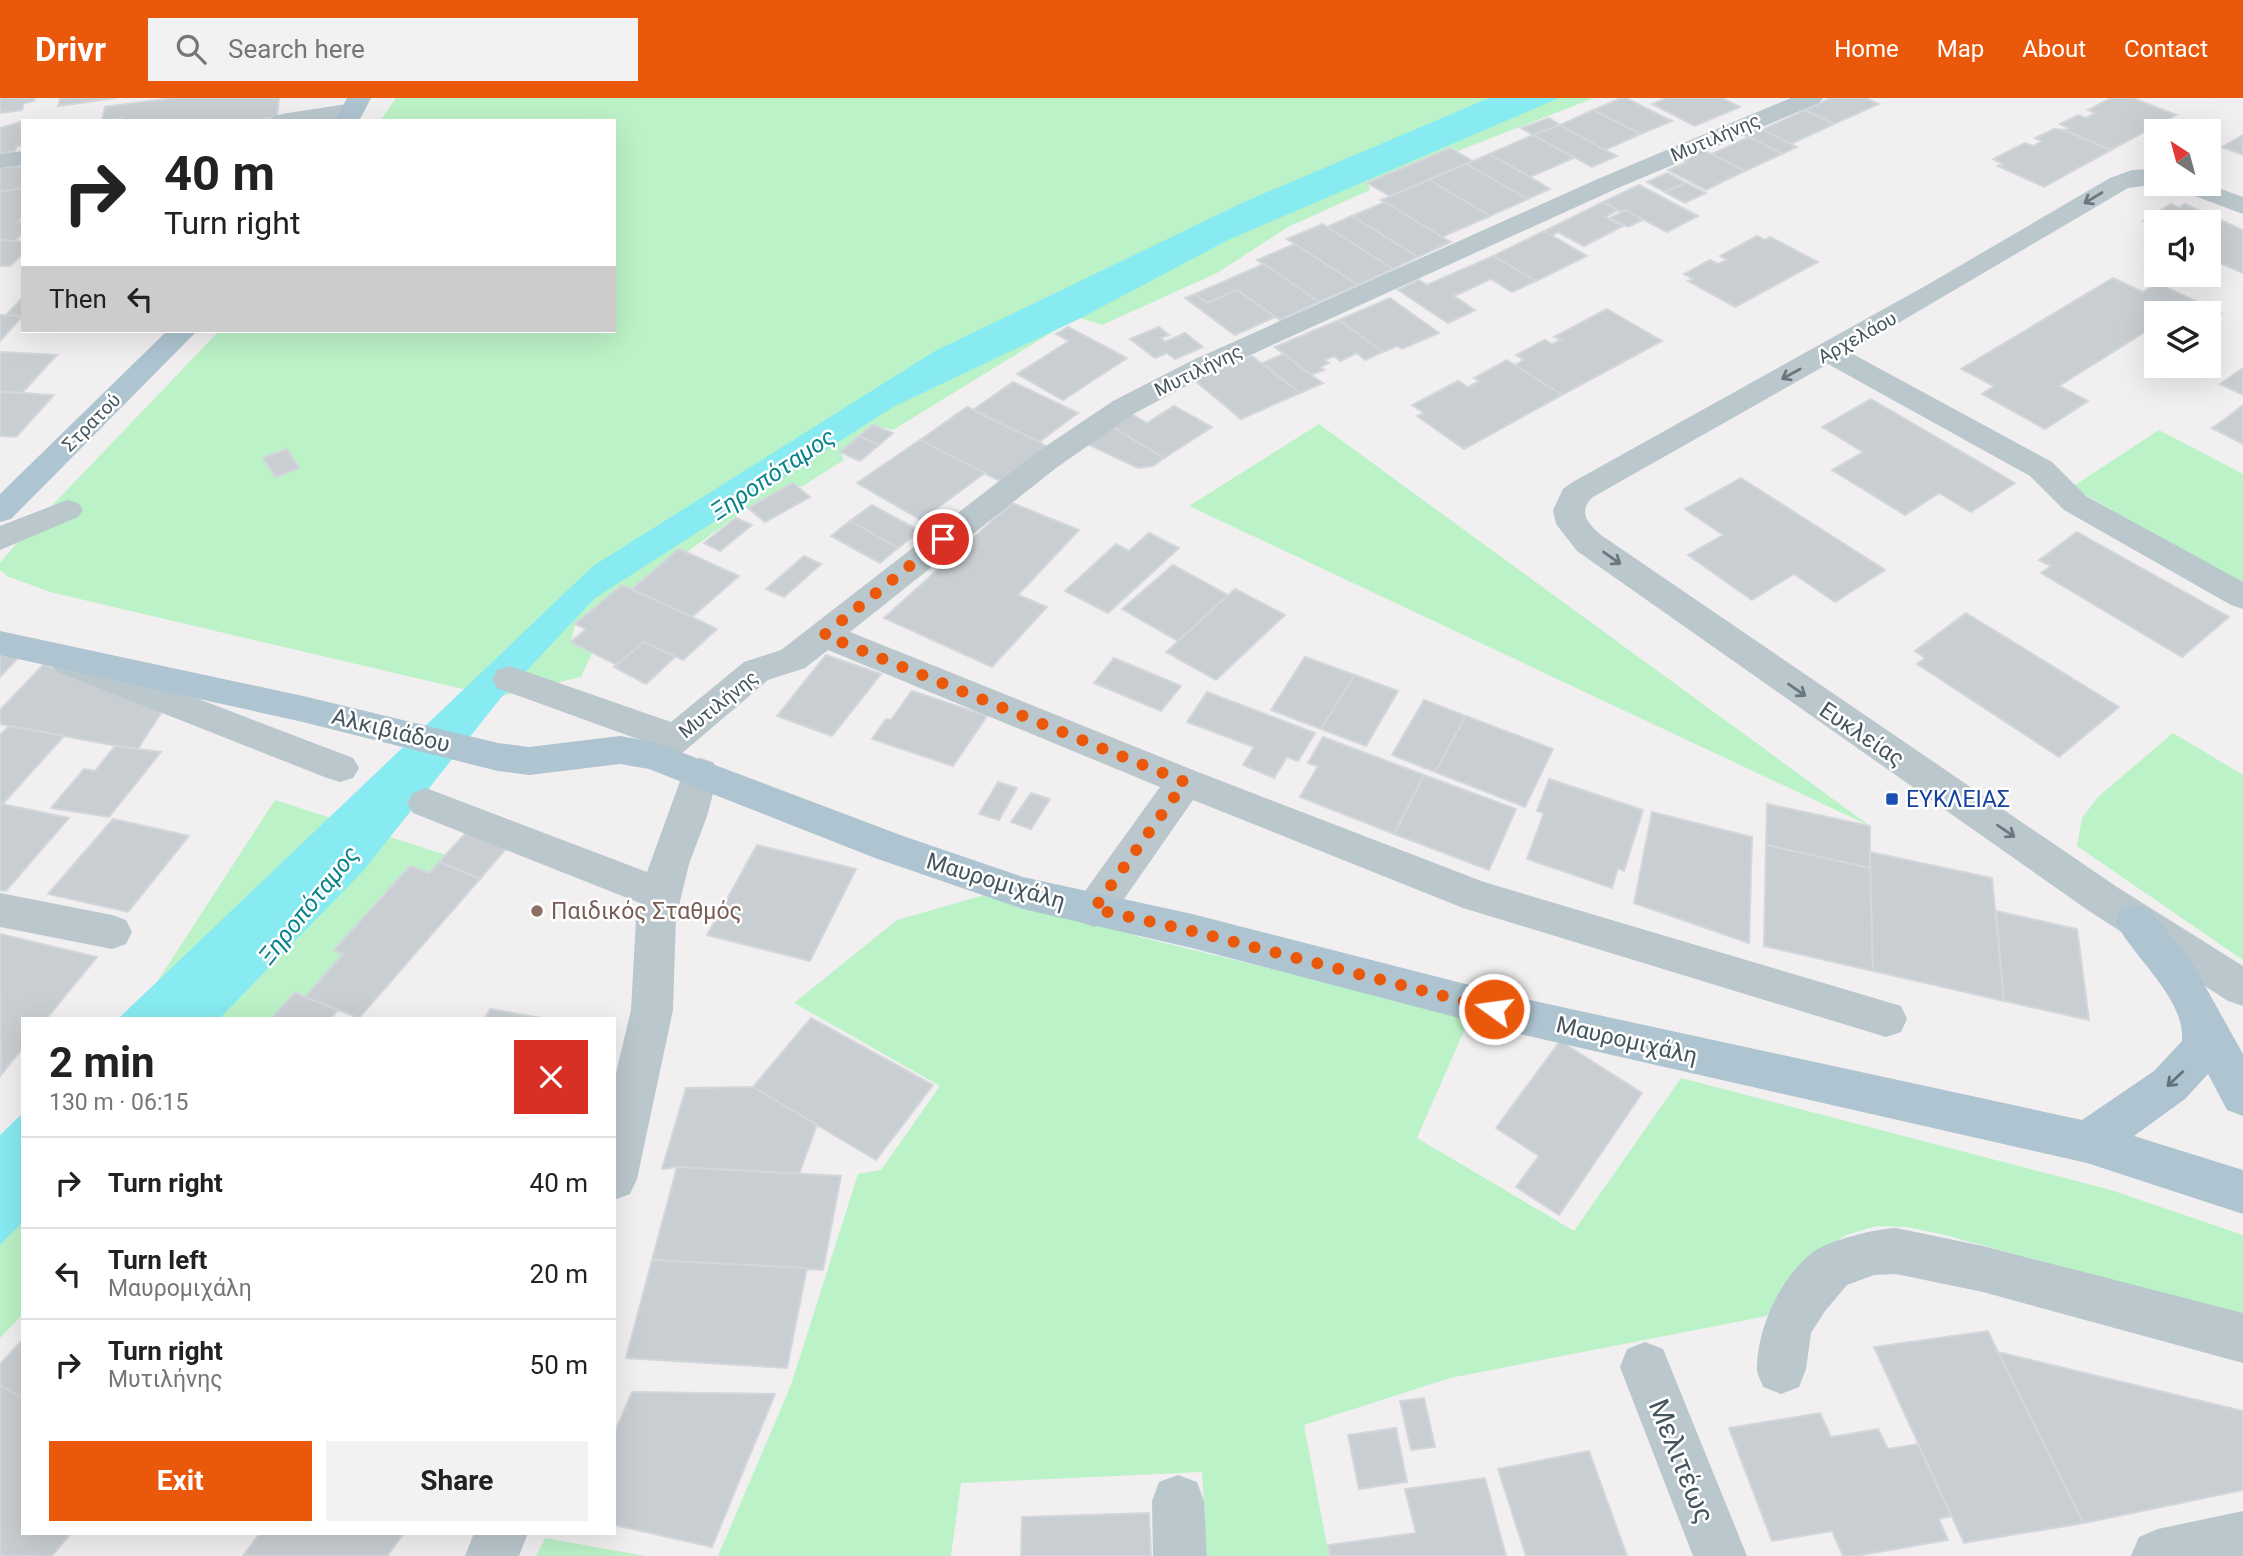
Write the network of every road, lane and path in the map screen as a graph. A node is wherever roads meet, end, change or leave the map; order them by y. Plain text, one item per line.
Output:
1 (1811, 98) edge
2 (353, 110) edge
3 (295, 119) edge
4 (21, 158) edge
5 (0, 162) edge
6 (2144, 176) edge
7 (2217, 196) edge
8 (2243, 206) edge
9 (181, 333) edge
10 (1829, 353) junction
11 (67, 510) dead end
12 (1568, 510) joint
13 (0, 512) edge
14 (0, 539) edge
15 (2243, 597) edge
16 (824, 635) junction
17 (0, 643) edge
18 (46, 653) junction
19 (510, 679) dead end
20 (665, 747) junction
21 (340, 768) dead end
22 (718, 778) junction
23 (1185, 782) junction
24 (426, 803) dead end
25 (661, 894) junction
26 (1094, 909) junction
27 (0, 910) edge
28 (2135, 921) junction
29 (112, 932) dead end
30 (2243, 988) edge
31 (1886, 1019) dead end
32 (2202, 1022) junction
33 (2243, 1096) edge
34 (2087, 1142) junction
35 (616, 1170) edge
36 (2243, 1192) edge
37 (2243, 1338) edge
38 (1645, 1367) dead end
39 (1781, 1369) dead end
40 (1178, 1501) dead end
41 (500, 1535) edge
42 (2243, 1538) edge
43 (492, 1556) edge
44 (1180, 1556) edge
45 (1720, 1556) edge
46 (2158, 1556) edge

1 - 16 street, Μυτιλήνης
2 - 3 street
4 - 5 street
6 -> 10 street, Αρχελάου
7 - 8 street
9 - 13 main road, Στρατού
10 -> 12 street, Αρχελάου
10 - 15 street
11 - 14 street
12 -> 28 street, Ευκλείας
16 - 20 street, Μυτιλήνης
16 - 23 street
17 - 18 main road, Αλκιβιάδου
18 - 20 main road, Αλκιβιάδου
18 - 21 street, Αλκιβιάδου
19 - 20 street
20 - 22 main road, Αλκιβιάδου
22 - 25 street, Μυτιλήνης
22 - 26 main road, Μαυρομιχάλη
23 - 26 street
23 - 31 street
24 - 25 street
25 - 35 street, Μυτιλήνης
26 - 34 main road, Μαυρομιχάλη
27 - 29 street
28 - 30 street, Ευκλείας
28 - 32 main road
32 - 33 main road
32 -> 34 main road
34 - 36 main road, Μαυρομιχάλη
37 - 39 street
38 - 45 street, Μελιτέως
40 - 44 street
41 - 43 street
42 - 46 street

